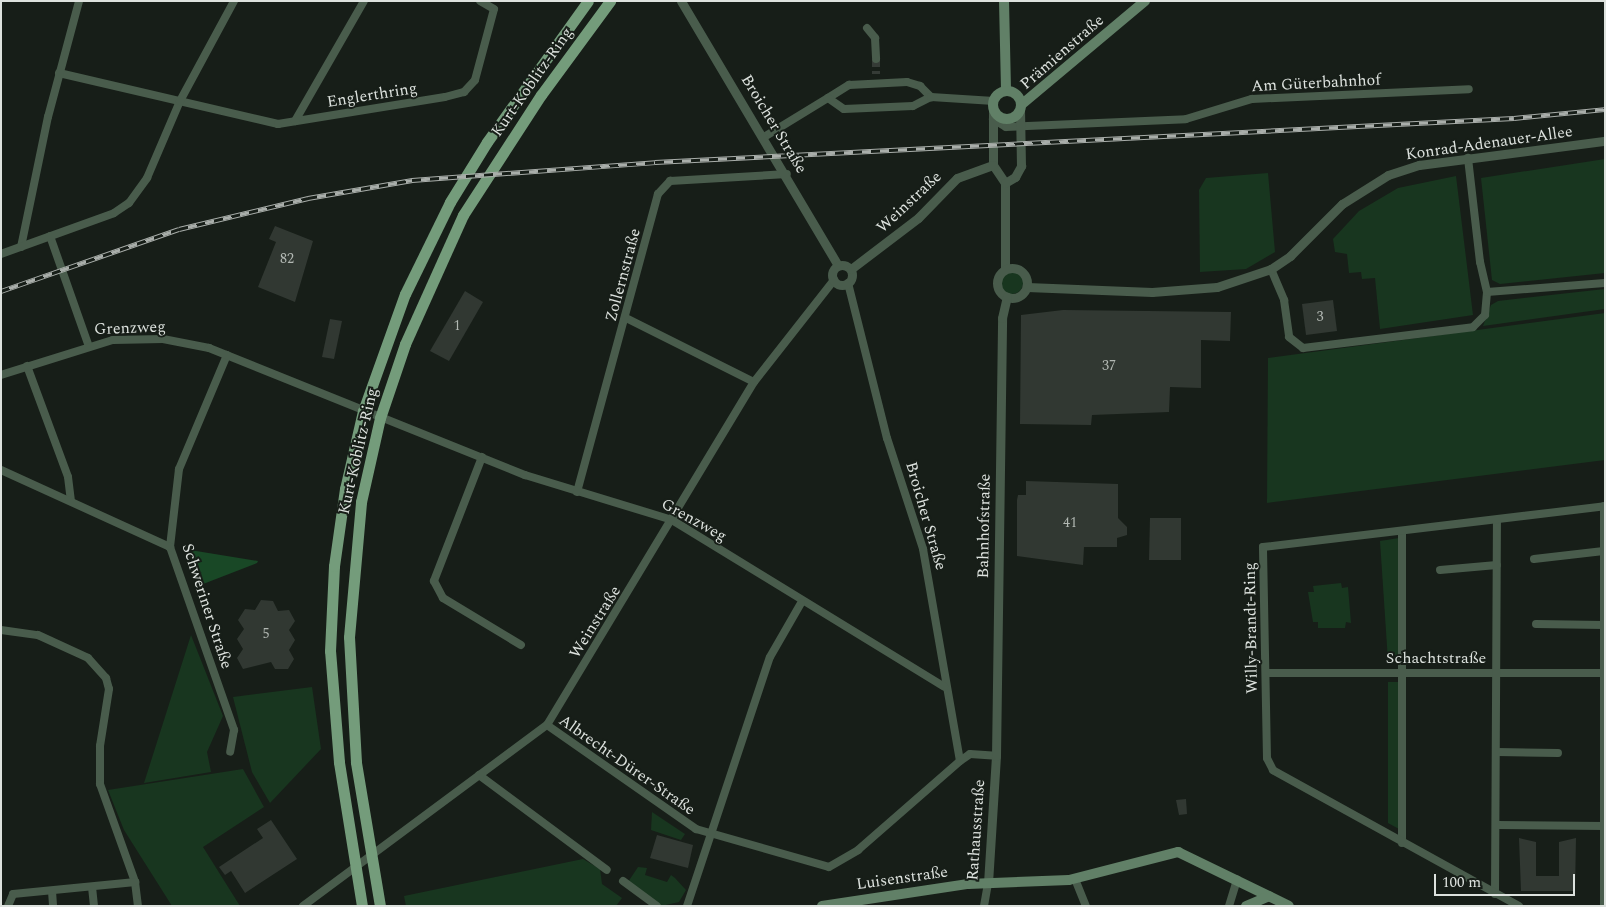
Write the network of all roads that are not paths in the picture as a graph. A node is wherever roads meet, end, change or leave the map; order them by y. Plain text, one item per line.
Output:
1 (79, 1) edge
2 (234, 1) edge
3 (364, 1) edge
4 (480, 1) edge
5 (588, 1) edge
6 (610, 1) edge
7 (681, 1) edge
8 (1004, 1) edge
9 (1145, 1) edge
10 (867, 28) dead end
11 (876, 59) tunnel mouth
12 (59, 73) junction
13 (876, 74) tunnel mouth
14 (876, 84) junction
15 (1469, 90) dead end
16 (1006, 92) junction
17 (828, 98) junction
18 (931, 98) junction
19 (180, 101) junction
20 (1020, 107) junction
21 (993, 109) junction
22 (296, 122) junction
23 (1021, 128) junction
24 (764, 136) junction
25 (1605, 141) edge
26 (1468, 158) junction
27 (993, 165) junction
28 (787, 174) junction
29 (1005, 182) junction
30 (50, 236) junction
31 (21, 247) junction
32 (1, 254) edge
33 (838, 265) junction
34 (1271, 268) junction
35 (851, 269) junction
36 (1005, 269) junction
37 (834, 280) junction
38 (1605, 282) edge
39 (848, 283) junction
40 (1027, 287) junction
41 (1487, 292) junction
42 (1007, 297) junction
43 (626, 318) junction
44 (88, 344) junction
45 (227, 356) junction
46 (27, 366) junction
47 (1, 375) edge
48 (754, 382) junction
49 (363, 411) junction
50 (380, 418) junction
51 (482, 457) junction
52 (1, 470) edge
53 (577, 492) junction
54 (71, 501) junction
55 (1604, 506) edge
56 (672, 520) junction
57 (1497, 520) junction
58 (1402, 531) junction
59 (170, 547) junction
60 (1604, 551) edge
61 (1534, 559) dead end
62 (1497, 565) junction
63 (1440, 570) dead end
64 (802, 602) junction
65 (1536, 624) dead end
66 (1604, 625) edge
67 (1, 630) edge
68 (521, 646) dead end
69 (1403, 671) junction
70 (1497, 672) junction
71 (1266, 673) junction
72 (1604, 673) edge
73 (944, 687) junction
74 (547, 725) junction
75 (230, 752) dead end
76 (1497, 752) junction
77 (1558, 753) dead end
78 (996, 756) junction
79 (960, 761) junction
80 (479, 775) junction
81 (1496, 825) junction
82 (1604, 826) edge
83 (713, 835) junction
84 (1402, 844) junction
85 (371, 858) junction
86 (356, 868) junction
87 (607, 870) dead end
88 (1075, 878) junction
89 (1237, 879) junction
90 (623, 881) dead end
91 (135, 882) junction
92 (988, 883) junction
93 (92, 887) junction
94 (52, 891) junction
95 (1495, 894) junction
96 (1269, 896) junction
97 (852, 903) edge
98 (8, 906) edge
99 (53, 906) edge
100 (94, 906) edge
101 (138, 906) edge
102 (303, 906) edge
103 (362, 906) edge
104 (380, 906) edge
105 (657, 906) edge
106 (687, 906) edge
107 (822, 906) edge
108 (984, 906) edge
109 (1086, 906) edge
110 (1229, 906) edge
111 (1246, 906) edge
112 (1289, 906) edge
113 (1519, 906) edge
114 (1604, 906) edge

1 - 12 street
2 - 19 street
3 - 22 street
4 - 22 street, Englerthring
5 - 49 main road, Kurt-Koblitz-Ring
6 - 50 main road, Kurt-Koblitz-Ring
7 - 24 street, Broicher Straße
8 - 16 main road
9 - 20 main road, Prämienstraße
10 - 11 street
12 - 19 street, Englerthring
12 - 31 street
13 - 14 street
14 - 17 street
14 - 18 street
15 - 23 street, Am Güterbahnhof
16 - 20 main road
16 - 21 main road
17 - 18 street
17 - 24 street
18 - 21 street
19 - 22 street, Englerthring
19 - 30 street
20 - 21 main road
20 - 23 street
21 - 23 street, Am Güterbahnhof
21 - 27 street
23 - 29 street
24 - 28 street, Broicher Straße
25 - 26 street, Konrad-Adenauer-Allee
26 - 34 street, Konrad-Adenauer-Allee
26 - 41 street
27 - 29 street
27 - 35 street, Weinstraße
28 - 33 street, Broicher Straße
28 - 43 street, Zollernstraße
29 - 36 street
30 - 31 street
30 - 44 street, Grenzweg
31 - 32 street
33 - 35 street
33 - 37 street
34 - 40 street, Konrad-Adenauer-Allee
34 - 41 street
35 - 39 street
36 - 40 street
36 - 42 street
37 - 39 street
37 - 48 street, Weinstraße
38 - 41 street
39 - 73 street, Broicher Straße
40 - 42 street
42 - 78 street, Bahnhofstraße
43 - 48 street
43 - 53 street, Zollernstraße
44 - 45 street, Grenzweg
44 - 46 street
45 - 49 street, Grenzweg
45 - 59 street, Schweriner Straße
46 - 47 street
46 - 54 street
48 - 56 street, Weinstraße
49 - 50 street, Grenzweg
49 - 86 main road, Kurt-Koblitz-Ring
50 - 51 street, Grenzweg
50 - 85 main road, Kurt-Koblitz-Ring
51 - 53 street, Grenzweg
51 - 68 street
52 - 54 street
53 - 56 street, Grenzweg
54 - 59 street
55 - 57 street, Willy-Brandt-Ring
55 - 60 street
56 - 64 street, Grenzweg
56 - 74 street, Weinstraße
57 - 58 street, Willy-Brandt-Ring
57 - 62 street
58 - 69 street
58 - 71 street, Willy-Brandt-Ring
59 - 75 street, Schweriner Straße
60 - 61 street
60 - 66 street
62 - 63 street
62 - 70 street
64 - 73 street, Grenzweg
64 - 83 street
65 - 66 street
66 - 72 street
67 - 91 street
69 - 70 street, Schachtstraße
69 - 71 street, Schachtstraße
69 - 84 street
70 - 72 street, Schachtstraße
70 - 76 street
71 - 84 street, Willy-Brandt-Ring
72 - 82 street
73 - 79 street, Broicher Straße
74 - 80 street, Weinstraße
74 - 83 street, Albrecht-Dürer-Straße
76 - 77 street
76 - 81 street
78 - 79 street
78 - 92 street, Rathausstraße
79 - 83 street, Albrecht-Dürer-Straße
80 - 85 street, Weinstraße
80 - 87 street
81 - 82 street
81 - 95 street
82 - 114 street
83 - 106 street
84 - 95 street, Willy-Brandt-Ring
85 - 86 street, Weinstraße
85 - 104 main road, Kurt-Koblitz-Ring
86 - 102 street, Weinstraße
86 - 103 main road, Kurt-Koblitz-Ring
88 - 89 main road, Luisenstraße
88 - 92 main road, Luisenstraße
88 - 109 street
89 - 96 main road, Luisenstraße
89 - 110 street
90 - 105 street
91 - 93 street
91 - 101 street
92 - 97 main road, Luisenstraße
92 - 108 street, Rathausstraße
93 - 94 street
93 - 100 street
94 - 98 street
94 - 99 street
95 - 113 street, Willy-Brandt-Ring
96 - 111 main road
96 - 112 main road, Luisenstraße
97 - 107 main road, Luisenstraße

